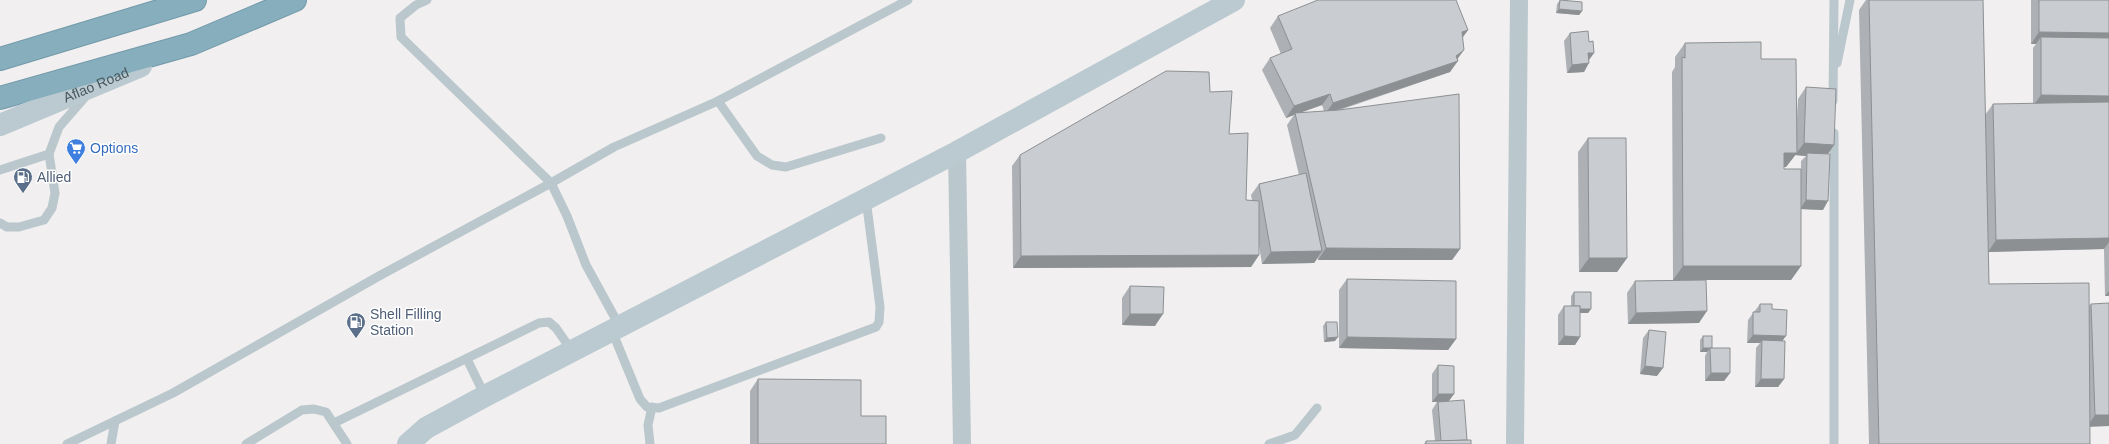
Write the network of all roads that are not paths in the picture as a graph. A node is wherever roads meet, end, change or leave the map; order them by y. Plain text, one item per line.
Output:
1 (195, 0) edge
2 (295, 0) edge
3 (427, 0) edge
4 (908, 0) edge
5 (1234, 0) edge
6 (1519, 0) edge
7 (1834, 0) edge
8 (1850, 0) edge
9 (172, 4) edge
10 (191, 44) junction
11 (0, 59) edge
12 (1833, 78) junction
13 (94, 86) junction
14 (0, 98) edge
15 (718, 101) junction
16 (1833, 110) edge
17 (0, 124) edge
18 (1834, 126) edge
19 (881, 138) dead end
20 (957, 152) junction
21 (49, 154) junction
22 (0, 170) edge
23 (551, 183) junction
24 (866, 199) junction
25 (0, 223) edge
26 (616, 329) junction
27 (572, 351) junction
28 (467, 359) junction
29 (485, 396) junction
30 (652, 407) junction
31 (1318, 408) dead end
32 (115, 421) junction
33 (334, 423) junction
34 (67, 444) edge
35 (111, 444) edge
36 (246, 444) edge
37 (347, 444) edge
38 (408, 444) edge
39 (650, 444) edge
40 (962, 444) edge
41 (1269, 444) edge
42 (1514, 444) edge
43 (1834, 444) edge

1 - 9 highway
2 - 10 highway, Aflao Road
3 - 23 lane
4 - 15 lane
5 - 20 street
6 - 42 street
7 - 12 lane
8 - 12 lane
9 - 11 highway
10 - 13 street, Aflao Road
10 - 14 highway, Aflao Road
12 - 16 lane
13 - 17 street, Aflao Road
13 - 21 lane
15 - 19 lane
15 - 23 lane
18 - 43 lane
20 - 24 street
20 - 40 street
21 - 22 lane
21 - 25 lane
23 - 26 lane
23 - 32 lane
24 - 26 street
24 - 30 lane
26 - 27 street
26 - 30 lane
27 - 28 lane
27 - 29 street
28 - 29 lane
28 - 33 lane
29 - 38 street
30 - 39 lane
31 - 41 lane
32 - 34 lane
32 - 35 lane
33 - 36 lane
33 - 37 lane

